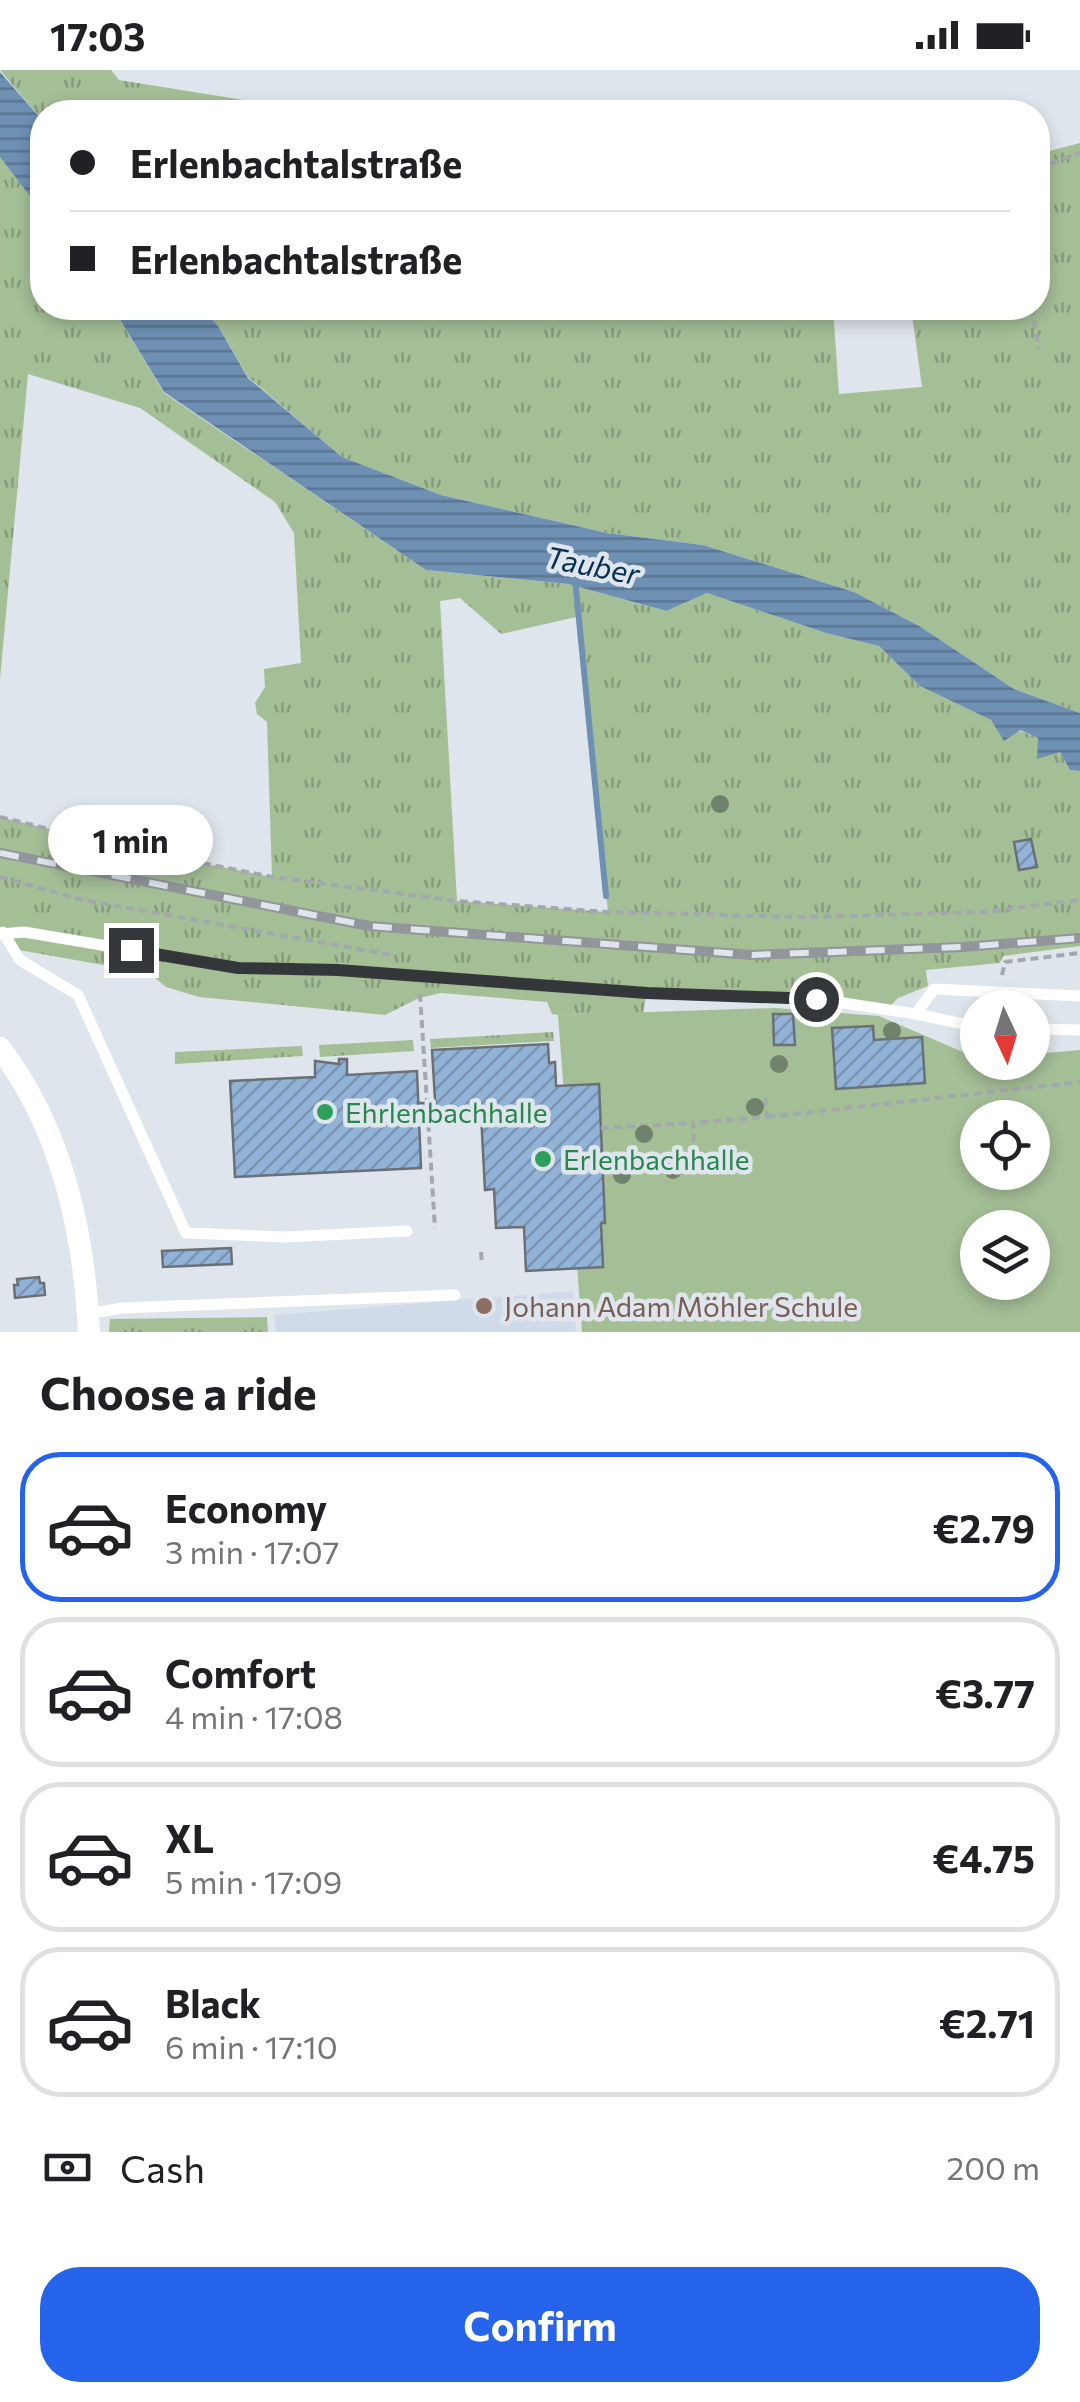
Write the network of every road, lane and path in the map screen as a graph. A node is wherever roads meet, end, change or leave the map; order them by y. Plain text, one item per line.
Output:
1 (1080, 153) edge
2 (1050, 164) edge
3 (1034, 320) edge
4 (1039, 350) dead end
5 (0, 817) edge
6 (0, 877) edge
7 (1080, 900) edge
8 (1, 933) edge
9 (1080, 953) edge
10 (418, 976) junction
11 (982, 990) edge
12 (998, 990) edge
13 (1050, 995) edge
14 (1080, 996) edge
15 (916, 1014) junction
16 (960, 1024) edge
17 (1050, 1029) edge
18 (1080, 1030) edge
19 (0, 1048) edge
20 (1080, 1082) edge
21 (765, 1096) dead end
22 (767, 1117) junction
23 (692, 1124) junction
24 (601, 1128) dead end
25 (730, 1174) dead end
26 (434, 1228) dead end
27 (408, 1232) dead end
28 (482, 1252) dead end
29 (482, 1264) dead end
30 (455, 1296) dead end
31 (89, 1323) edge

1 - 2 path
3 - 4 path
5 - 7 path
6 - 10 path
8 - 10 lane
8 - 27 lane
9 - 12 path
10 - 15 lane
10 - 26 path
11 - 15 lane
13 - 14 lane
15 - 16 lane
17 - 18 lane
19 - 31 street
20 - 22 path
21 - 22 path
22 - 23 path
23 - 24 path
23 - 25 path
28 - 29 path
30 - 31 lane

